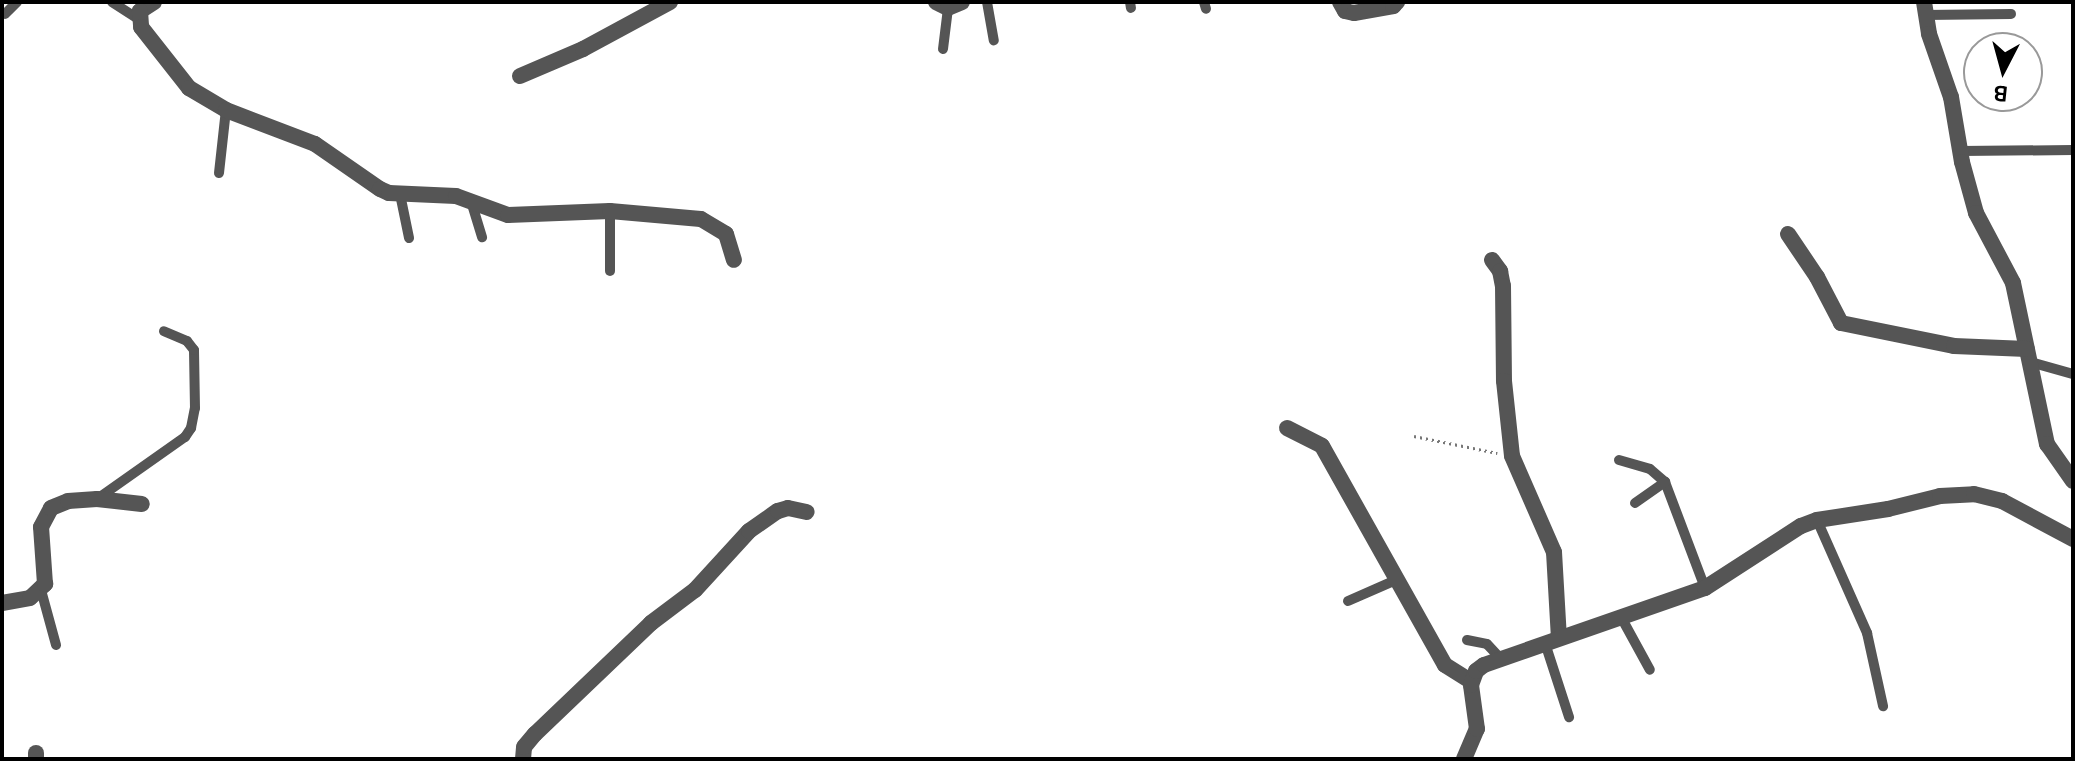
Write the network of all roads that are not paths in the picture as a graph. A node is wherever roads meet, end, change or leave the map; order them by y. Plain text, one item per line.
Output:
1 (17, 2) edge
2 (112, 2) edge
3 (154, 2) edge
4 (670, 2) edge
5 (987, 2) edge
6 (1340, 2) edge
7 (1397, 2) edge
8 (949, 4) edge
9 (1924, 9) edge
10 (5, 14) dead end
11 (2011, 14) dead end
12 (138, 19) junction
13 (994, 40) dead end
14 (943, 49) dead end
15 (520, 76) dead end
16 (226, 110) junction
17 (2073, 150) edge
18 (1961, 151) junction
19 (219, 173) dead end
20 (400, 194) junction
21 (471, 201) junction
22 (610, 211) junction
23 (1788, 234) dead end
24 (482, 237) dead end
25 (409, 238) dead end
26 (734, 260) dead end
27 (1492, 260) dead end
28 (610, 271) dead end
29 (164, 331) dead end
30 (2028, 355) junction
31 (2073, 374) edge
32 (1287, 428) dead end
33 (1619, 460) dead end
34 (2073, 481) edge
35 (1665, 482) junction
36 (97, 499) junction
37 (1635, 503) dead end
38 (142, 504) dead end
39 (807, 512) dead end
40 (1817, 520) junction
41 (2073, 539) edge
42 (1396, 580) junction
43 (1705, 588) junction
44 (41, 590) junction
45 (1348, 601) dead end
46 (2, 603) edge
47 (1621, 617) junction
48 (1467, 640) dead end
49 (1552, 641) junction
50 (56, 645) dead end
51 (1501, 659) junction
52 (1650, 670) dead end
53 (1471, 681) junction
54 (1883, 706) dead end
55 (1569, 717) dead end
56 (523, 759) edge
57 (1464, 759) edge

1 - 10 lane
2 - 12 lane
3 - 12 street
4 - 15 street
5 - 13 lane
6 - 7 street
8 - 14 lane
9 - 11 lane
9 - 18 street
12 - 16 street
16 - 19 lane
16 - 20 street
17 - 18 lane
18 - 30 street
20 - 21 street
20 - 25 lane
21 - 22 street
21 - 24 lane
22 - 26 street
22 - 28 lane
23 - 30 street
27 - 49 street
29 - 36 lane
30 - 31 lane
30 - 34 street
32 - 42 street
33 - 35 lane
35 - 37 lane
35 - 43 lane
36 - 38 street
36 - 44 street
39 - 56 street
40 - 41 street
40 - 43 street
40 - 54 lane
42 - 45 lane
42 - 53 street
43 - 47 street
44 - 46 street
44 - 50 lane
47 - 49 street
47 - 52 lane
48 - 51 lane
49 - 51 street
49 - 55 lane
51 - 53 street
53 - 57 street

